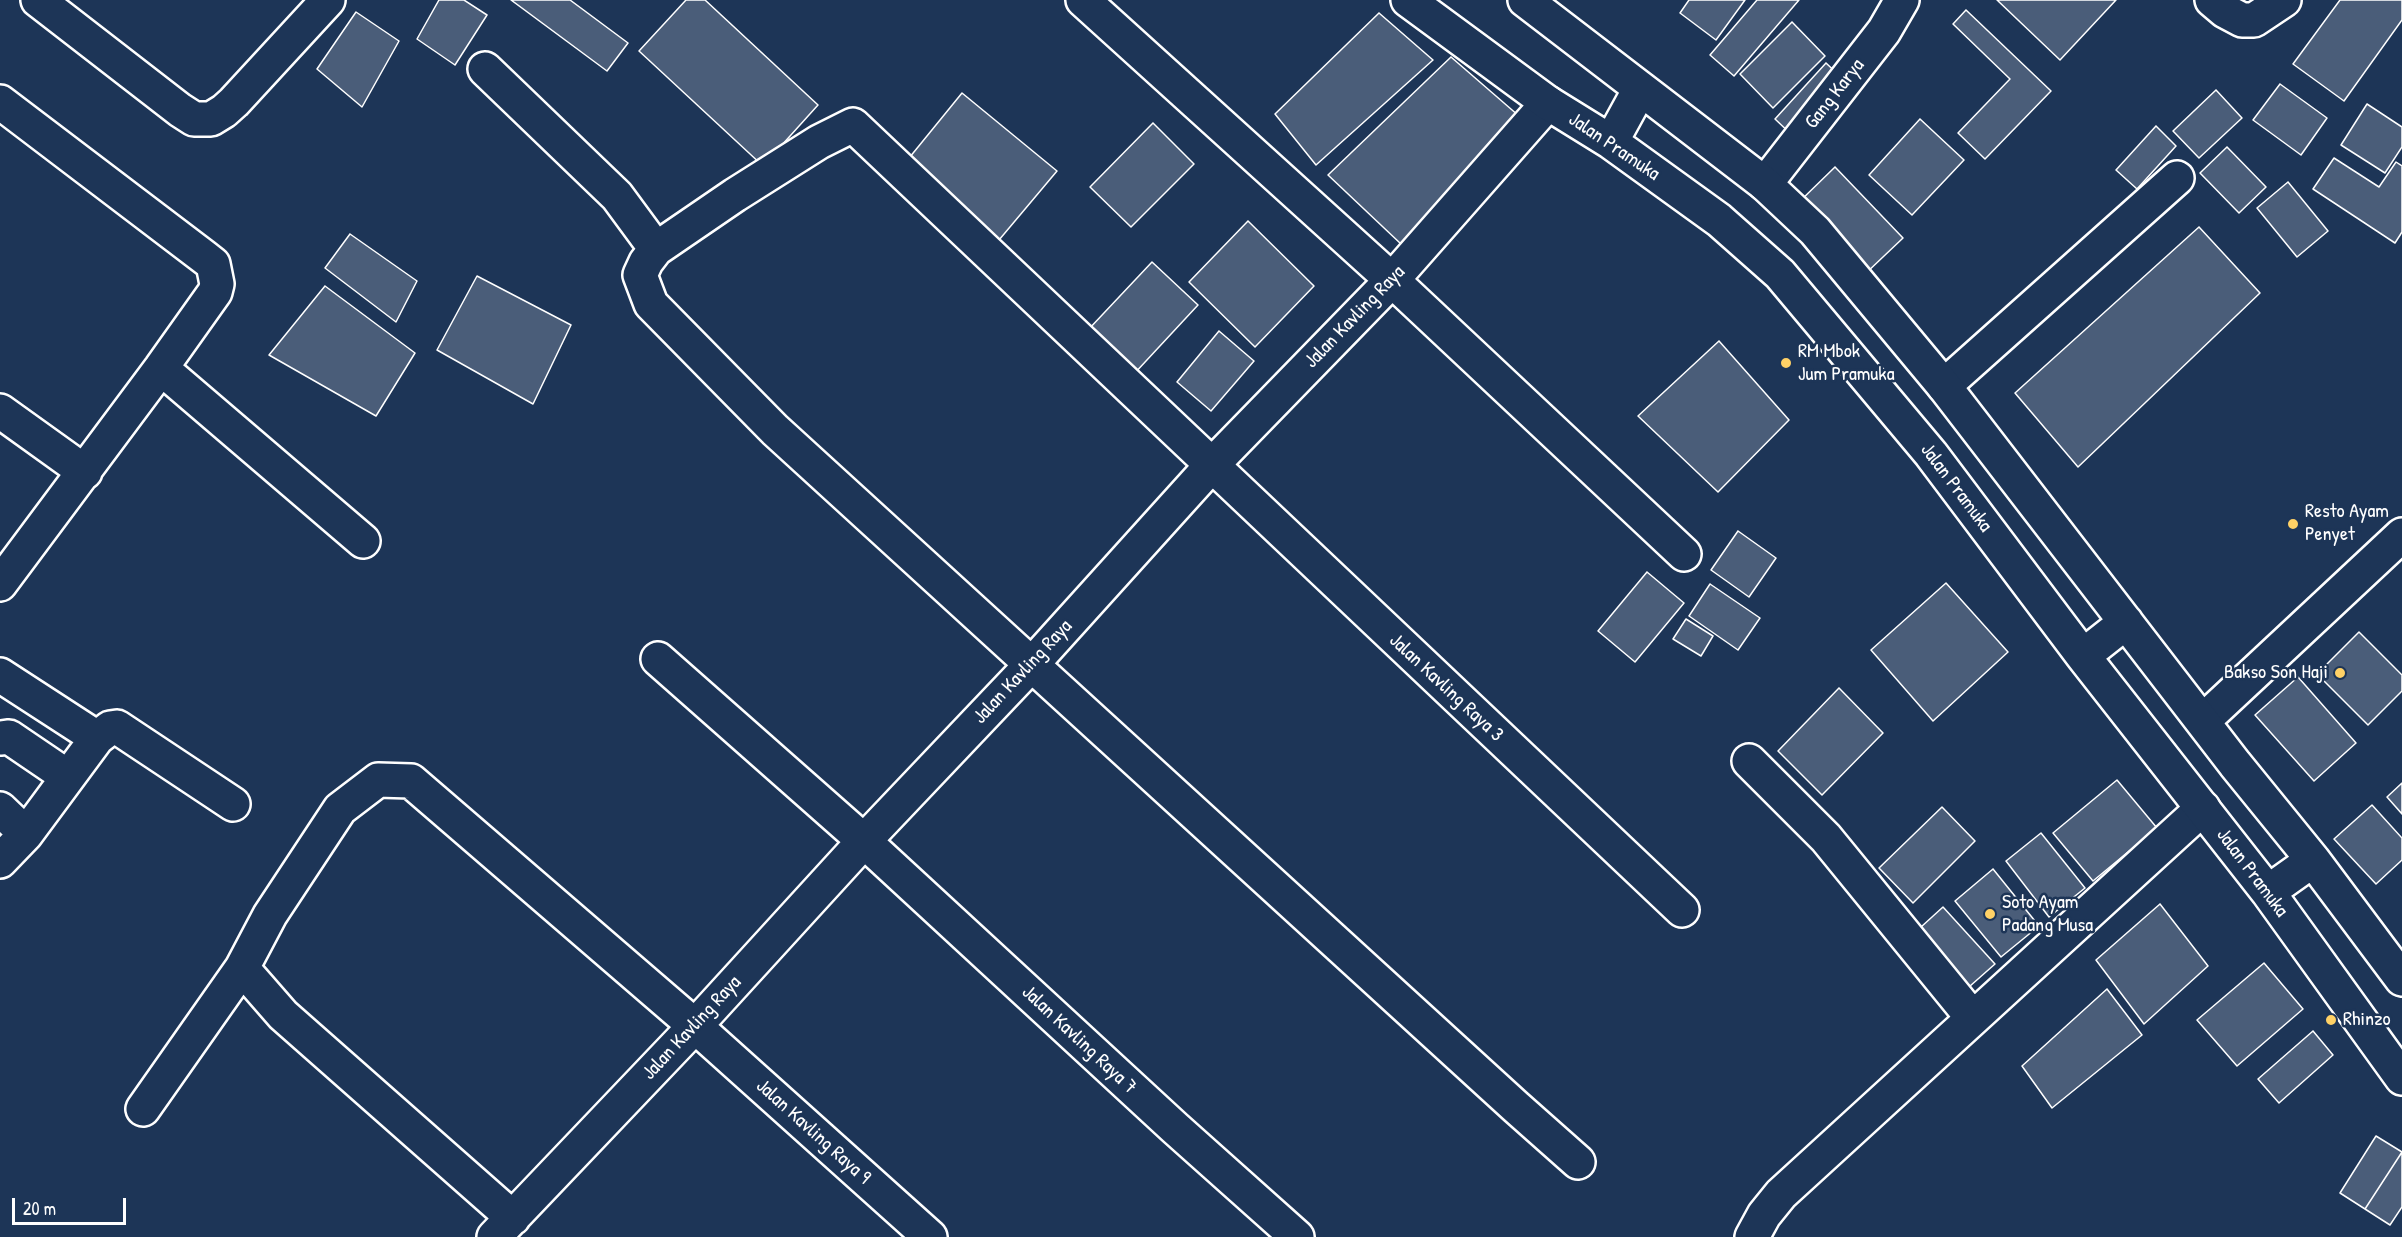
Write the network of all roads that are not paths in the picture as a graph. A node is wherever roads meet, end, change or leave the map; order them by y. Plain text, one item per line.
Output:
1 (38, 0) edge
2 (1083, 0) edge
3 (1408, 0) edge
4 (1525, 0) edge
5 (1902, 0) edge
6 (2212, 0) edge
7 (2284, 0) edge
8 (324, 1) edge
9 (485, 69) dead end
10 (1640, 89) junction
11 (0, 102) edge
12 (1548, 103) junction
13 (1611, 142) junction
14 (2177, 178) dead end
15 (1765, 184) junction
16 (656, 249) junction
17 (1392, 280) junction
18 (162, 368) junction
19 (1944, 386) junction
20 (0, 411) edge
21 (1211, 466) junction
22 (85, 472) junction
23 (2402, 535) edge
24 (363, 541) dead end
25 (1684, 554) dead end
26 (0, 584) edge
27 (2126, 622) junction
28 (2083, 656) junction
29 (658, 659) dead end
30 (1033, 663) junction
31 (0, 675) edge
32 (2204, 720) junction
33 (0, 738) edge
34 (97, 738) junction
35 (1749, 761) dead end
36 (68, 777) junction
37 (233, 804) dead end
38 (2203, 808) junction
39 (0, 809) edge
40 (26, 834) junction
41 (864, 841) junction
42 (2313, 860) junction
43 (0, 861) edge
44 (2268, 892) junction
45 (1682, 910) dead end
46 (242, 968) junction
47 (2402, 979) edge
48 (1972, 1017) junction
49 (695, 1026) junction
50 (2402, 1078) edge
51 (142, 1109) dead end
52 (1578, 1162) dead end
53 (503, 1228) edge
54 (930, 1237) edge
55 (1297, 1237) edge
56 (1752, 1237) edge

1 - 8 street
2 - 17 street
3 - 12 street, Jalan Pramuka
4 - 10 street
5 - 15 street, Gang Karya
6 - 7 street
9 - 16 street
10 - 13 street
10 - 15 street
11 - 18 street
12 - 13 street, Jalan Pramuka
12 - 17 street, Jalan Kavling Raya
13 - 28 street, Jalan Pramuka
14 - 19 street
15 - 19 street
16 - 21 street, Jalan Kavling Raya 3
16 - 30 street
17 - 21 street, Jalan Kavling Raya
17 - 25 street
18 - 22 street
18 - 24 street
19 - 27 street
20 - 22 street
21 - 30 street, Jalan Kavling Raya
21 - 45 street, Jalan Kavling Raya 3
22 - 26 street
23 - 32 street
27 - 28 street
27 - 32 street
28 - 38 street, Jalan Pramuka
29 - 41 street, Jalan Kavling Raya 7
30 - 41 street, Jalan Kavling Raya
30 - 52 street
31 - 34 street
32 - 42 street
33 - 36 street
34 - 36 street
34 - 37 street
35 - 48 street
36 - 40 street
38 - 44 street, Jalan Pramuka
38 - 48 street
39 - 40 street
40 - 43 street
41 - 49 street, Jalan Kavling Raya
41 - 55 street, Jalan Kavling Raya 7
42 - 44 street
42 - 47 street
44 - 50 street, Jalan Pramuka
46 - 49 street, Jalan Kavling Raya 9
46 - 51 street, Jalan Kavling Raya 9
46 - 53 street
48 - 56 street
49 - 53 street, Jalan Kavling Raya
49 - 54 street, Jalan Kavling Raya 9

